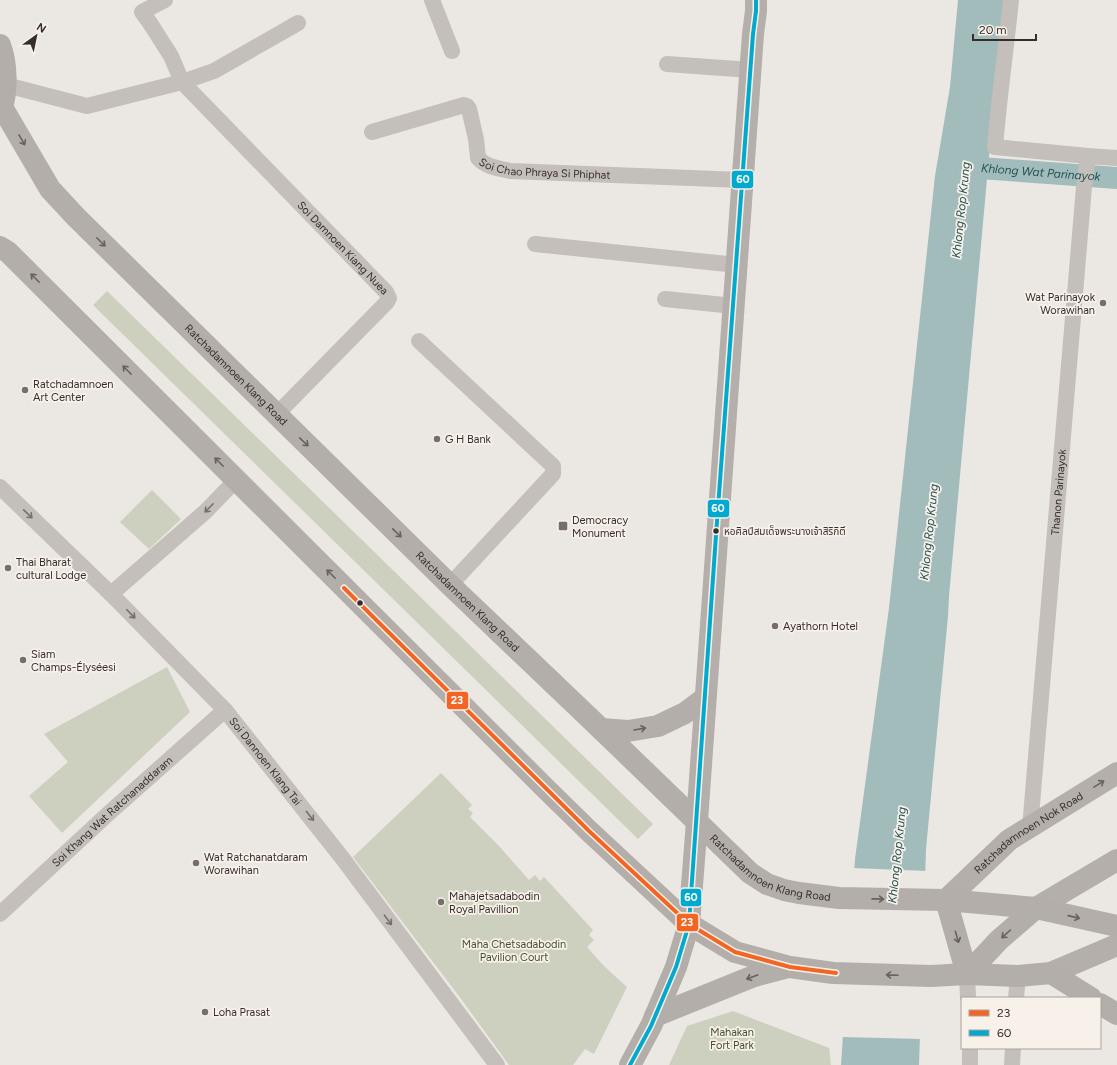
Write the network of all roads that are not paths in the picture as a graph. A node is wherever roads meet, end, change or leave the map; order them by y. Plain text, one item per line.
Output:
1 (165, 0) edge
2 (432, 0) edge
3 (756, 0) edge
4 (1012, 0) edge
5 (298, 23) dead end
6 (0, 45) edge
7 (452, 51) dead end
8 (667, 64) dead end
9 (751, 70) junction
10 (182, 82) junction
11 (6, 85) junction
12 (1, 110) edge
13 (372, 132) dead end
14 (1117, 158) edge
15 (1087, 162) junction
16 (742, 180) junction
17 (536, 244) dead end
18 (0, 247) edge
19 (737, 265) junction
20 (665, 299) dead end
21 (734, 306) junction
22 (419, 341) dead end
23 (276, 415) junction
24 (236, 480) junction
25 (0, 487) edge
26 (450, 585) junction
27 (111, 594) junction
28 (705, 698) junction
29 (226, 710) junction
30 (601, 728) junction
31 (1117, 773) edge
32 (697, 821) junction
33 (1030, 828) junction
34 (1117, 860) edge
35 (941, 900) junction
36 (1036, 908) junction
37 (0, 914) edge
38 (689, 924) junction
39 (1117, 926) edge
40 (1117, 945) edge
41 (790, 967) junction
42 (1051, 973) junction
43 (967, 974) junction
44 (1018, 976) junction
45 (968, 997) edge
46 (1016, 997) edge
47 (1089, 997) edge
48 (1101, 1005) edge
49 (1117, 1014) edge
50 (655, 1016) junction
51 (970, 1049) edge
52 (1013, 1049) edge
53 (497, 1065) edge
54 (630, 1065) edge
55 (970, 1065) edge
56 (1012, 1065) edge

1 - 10 street
2 - 7 street
3 - 9 main road
4 - 15 street
5 - 10 street
6 - 11 main road
8 - 9 street
9 - 16 main road
10 - 11 street
10 - 23 street, Soi Damnoen Kiang Nuea
11 - 12 main road
12 -> 23 main road, Ratchadamnoen Klang Road
13 - 16 street, Soi Chao Phraya Si Phiphat
14 - 15 street
15 - 33 street, Thanon Parinayok
16 - 19 main road
17 - 19 street
24 -> 18 main road
19 - 21 main road
20 - 21 street
21 - 28 main road
22 - 26 street
23 -> 26 main road, Ratchadamnoen Klang Road
24 -> 27 street
38 -> 24 main road
25 -> 27 street, Soi Dannoen Klang Tai
26 - 30 main road, Ratchadamnoen Klang Road
27 -> 29 street, Soi Dannoen Klang Tai
30 -> 28 main road
28 - 32 main road
29 - 37 street, Soi Khang Wat Ratchanaddaram
29 -> 53 street, Soi Dannoen Klang Tai
30 - 32 main road, Ratchadamnoen Klang Road
33 -> 31 main road, Ratchadamnoen Nok Road
32 -> 35 main road, Ratchadamnoen Klang Road
32 - 38 main road
33 - 35 main road, Ratchadamnoen Nok Road
34 - 36 main road
35 - 36 main road, Ratchadamnoen Klang Road
35 -> 43 main road
36 -> 39 main road, Ratchadamnoen Klang Road
36 -> 43 main road
38 - 41 main road
38 - 50 main road
40 - 42 main road
43 -> 41 main road
41 -> 50 main road
42 - 44 main road
42 - 47 main road
43 - 44 main road
43 - 45 street
44 - 46 street
48 - 49 main road
50 - 54 main road
51 - 55 street
52 - 56 street

